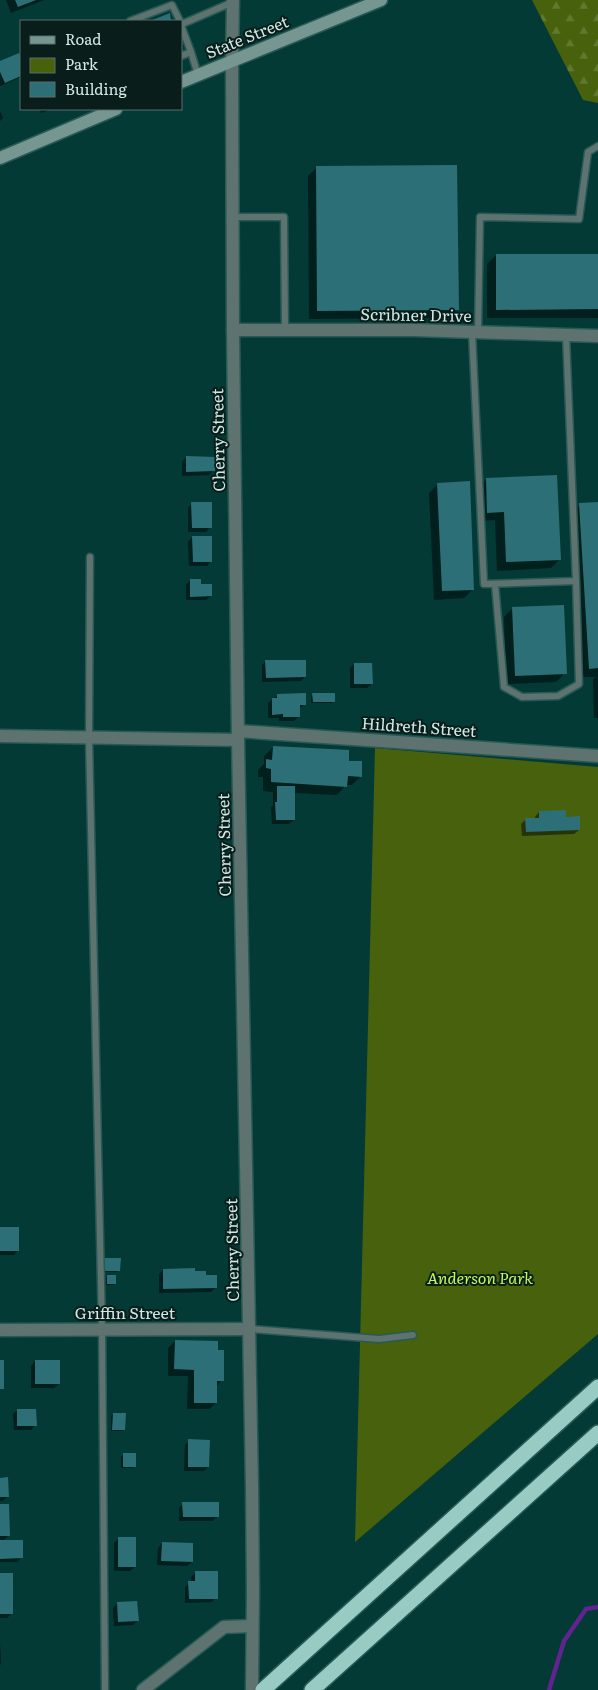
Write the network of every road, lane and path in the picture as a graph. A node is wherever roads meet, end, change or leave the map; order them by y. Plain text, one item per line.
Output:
1 (381, 0) edge
2 (233, 1) edge
3 (133, 20) edge
4 (180, 20) edge
5 (182, 23) edge
6 (182, 26) edge
7 (191, 52) junction
8 (182, 56) edge
9 (232, 61) junction
10 (198, 75) junction
11 (182, 82) edge
12 (114, 110) edge
13 (598, 146) edge
14 (0, 158) edge
15 (233, 217) junction
16 (233, 330) junction
17 (285, 330) junction
18 (475, 332) junction
19 (566, 335) junction
20 (598, 336) edge
21 (90, 557) dead end
22 (576, 581) junction
23 (495, 584) junction
24 (238, 735) junction
25 (0, 736) edge
26 (89, 738) junction
27 (598, 756) edge
28 (102, 1329) junction
29 (250, 1329) junction
30 (0, 1330) edge
31 (413, 1335) dead end
32 (598, 1386) edge
33 (598, 1433) edge
34 (252, 1626) junction
35 (105, 1690) edge
36 (143, 1690) edge
37 (252, 1690) edge
38 (263, 1690) edge
39 (312, 1690) edge

1 - 9 main road, State Street
2 - 5 lane
2 - 9 street, Cherry Street
3 - 4 lane
6 - 7 lane
7 - 8 lane
7 - 10 lane
9 - 10 main road, State Street
9 - 15 street, Cherry Street
10 - 11 main road, State Street
12 - 14 main road
13 - 18 lane
15 - 16 street, Cherry Street
15 - 17 lane
16 - 17 street, Scribner Drive
16 - 24 street, Cherry Street
17 - 18 street, Scribner Drive
18 - 19 street, Scribner Drive
18 - 23 lane
19 - 20 street, Scribner Drive
19 - 22 lane
21 - 26 lane
22 - 23 lane
22 - 23 lane
24 - 26 street, Hildreth Street
24 - 27 street, Hildreth Street
24 - 29 street, Cherry Street
25 - 26 street, Hildreth Street
26 - 28 lane
28 - 29 street, Griffin Street
28 - 30 street, Griffin Street
28 - 35 lane
29 - 31 lane
29 - 34 street, Cherry Street
32 - 38 highway
33 - 39 highway
34 - 36 street
34 - 37 street, Cherry Street

